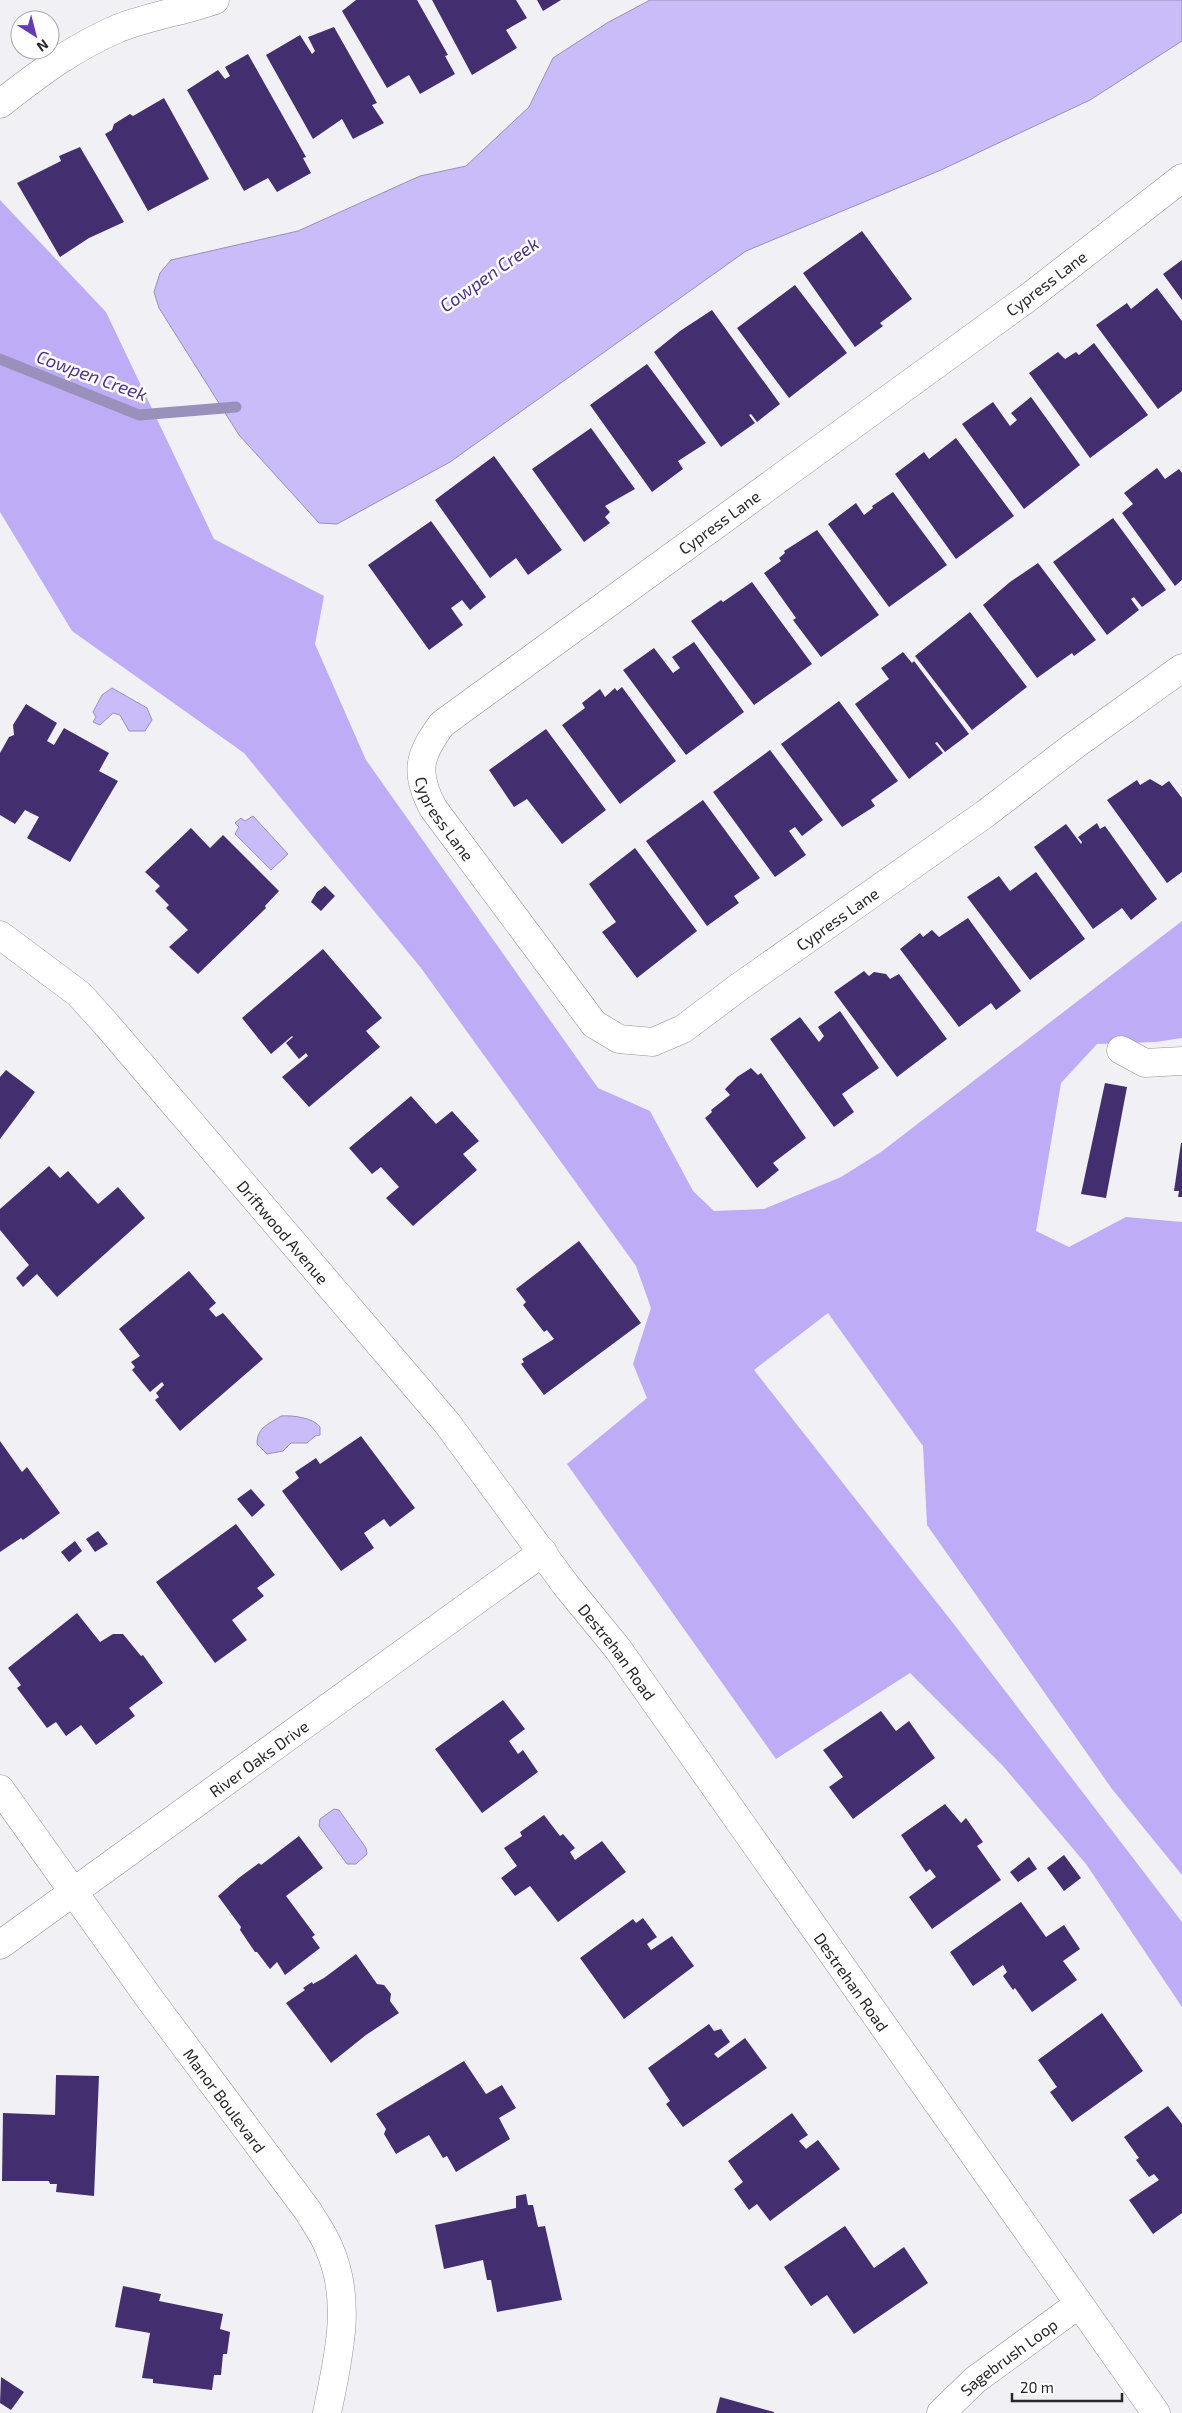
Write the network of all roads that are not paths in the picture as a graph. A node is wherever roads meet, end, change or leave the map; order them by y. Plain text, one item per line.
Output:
1 (215, 0) edge
2 (0, 104) edge
3 (1182, 178) edge
4 (1182, 668) edge
5 (0, 935) edge
6 (1121, 1050) dead end
7 (1182, 1061) edge
8 (543, 1552) junction
9 (0, 1789) edge
10 (73, 1891) junction
11 (0, 1945) edge
12 (1079, 2304) junction
13 (327, 2413) edge
14 (941, 2413) edge
15 (1156, 2413) edge

1 - 2 street
3 - 4 street, Cypress Lane
5 - 8 street, Driftwood Avenue
6 - 7 street
8 - 10 street, River Oaks Drive
8 - 12 street, Destrehan Road
9 - 10 street
10 - 11 street
10 - 13 street, Manor Boulevard
12 - 14 street, Sagebrush Loop
12 - 15 street, Destrehan Road

